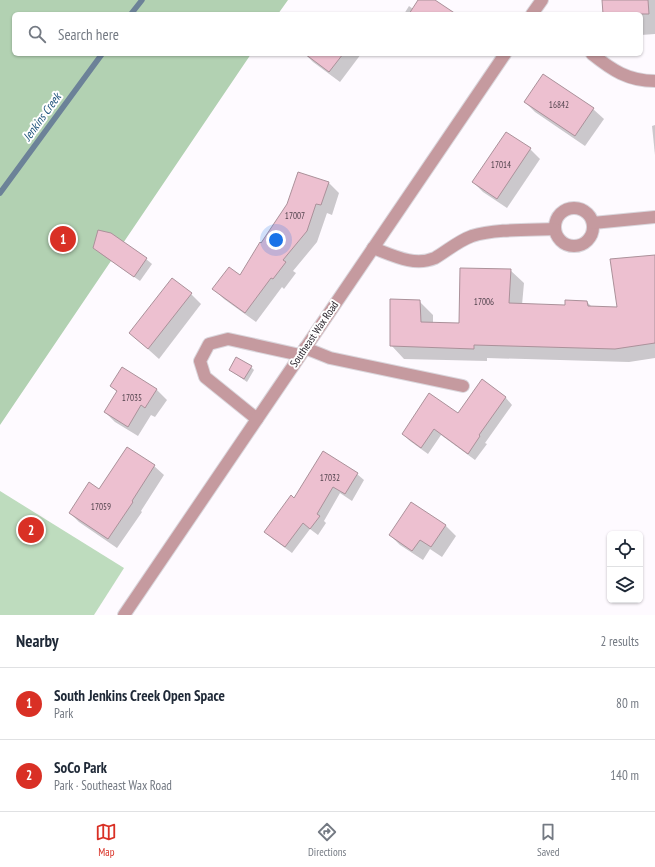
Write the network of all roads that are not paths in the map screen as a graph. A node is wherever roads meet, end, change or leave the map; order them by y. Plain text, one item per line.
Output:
1 (504, 56) edge
2 (595, 56) edge
3 (655, 81) edge
4 (655, 217) edge
5 (593, 223) junction
6 (555, 229) junction
7 (373, 248) junction
8 (302, 352) junction
9 (463, 386) dead end
10 (257, 419) junction
11 (124, 615) edge

1 - 7 street, Southeast Wax Road
2 - 3 street
4 - 5 street
5 - 6 street
5 - 6 street
6 - 7 street
7 - 8 street, Southeast Wax Road
8 - 9 street
8 - 10 street, Southeast Wax Road
8 - 10 street
10 - 11 street, Southeast Wax Road

